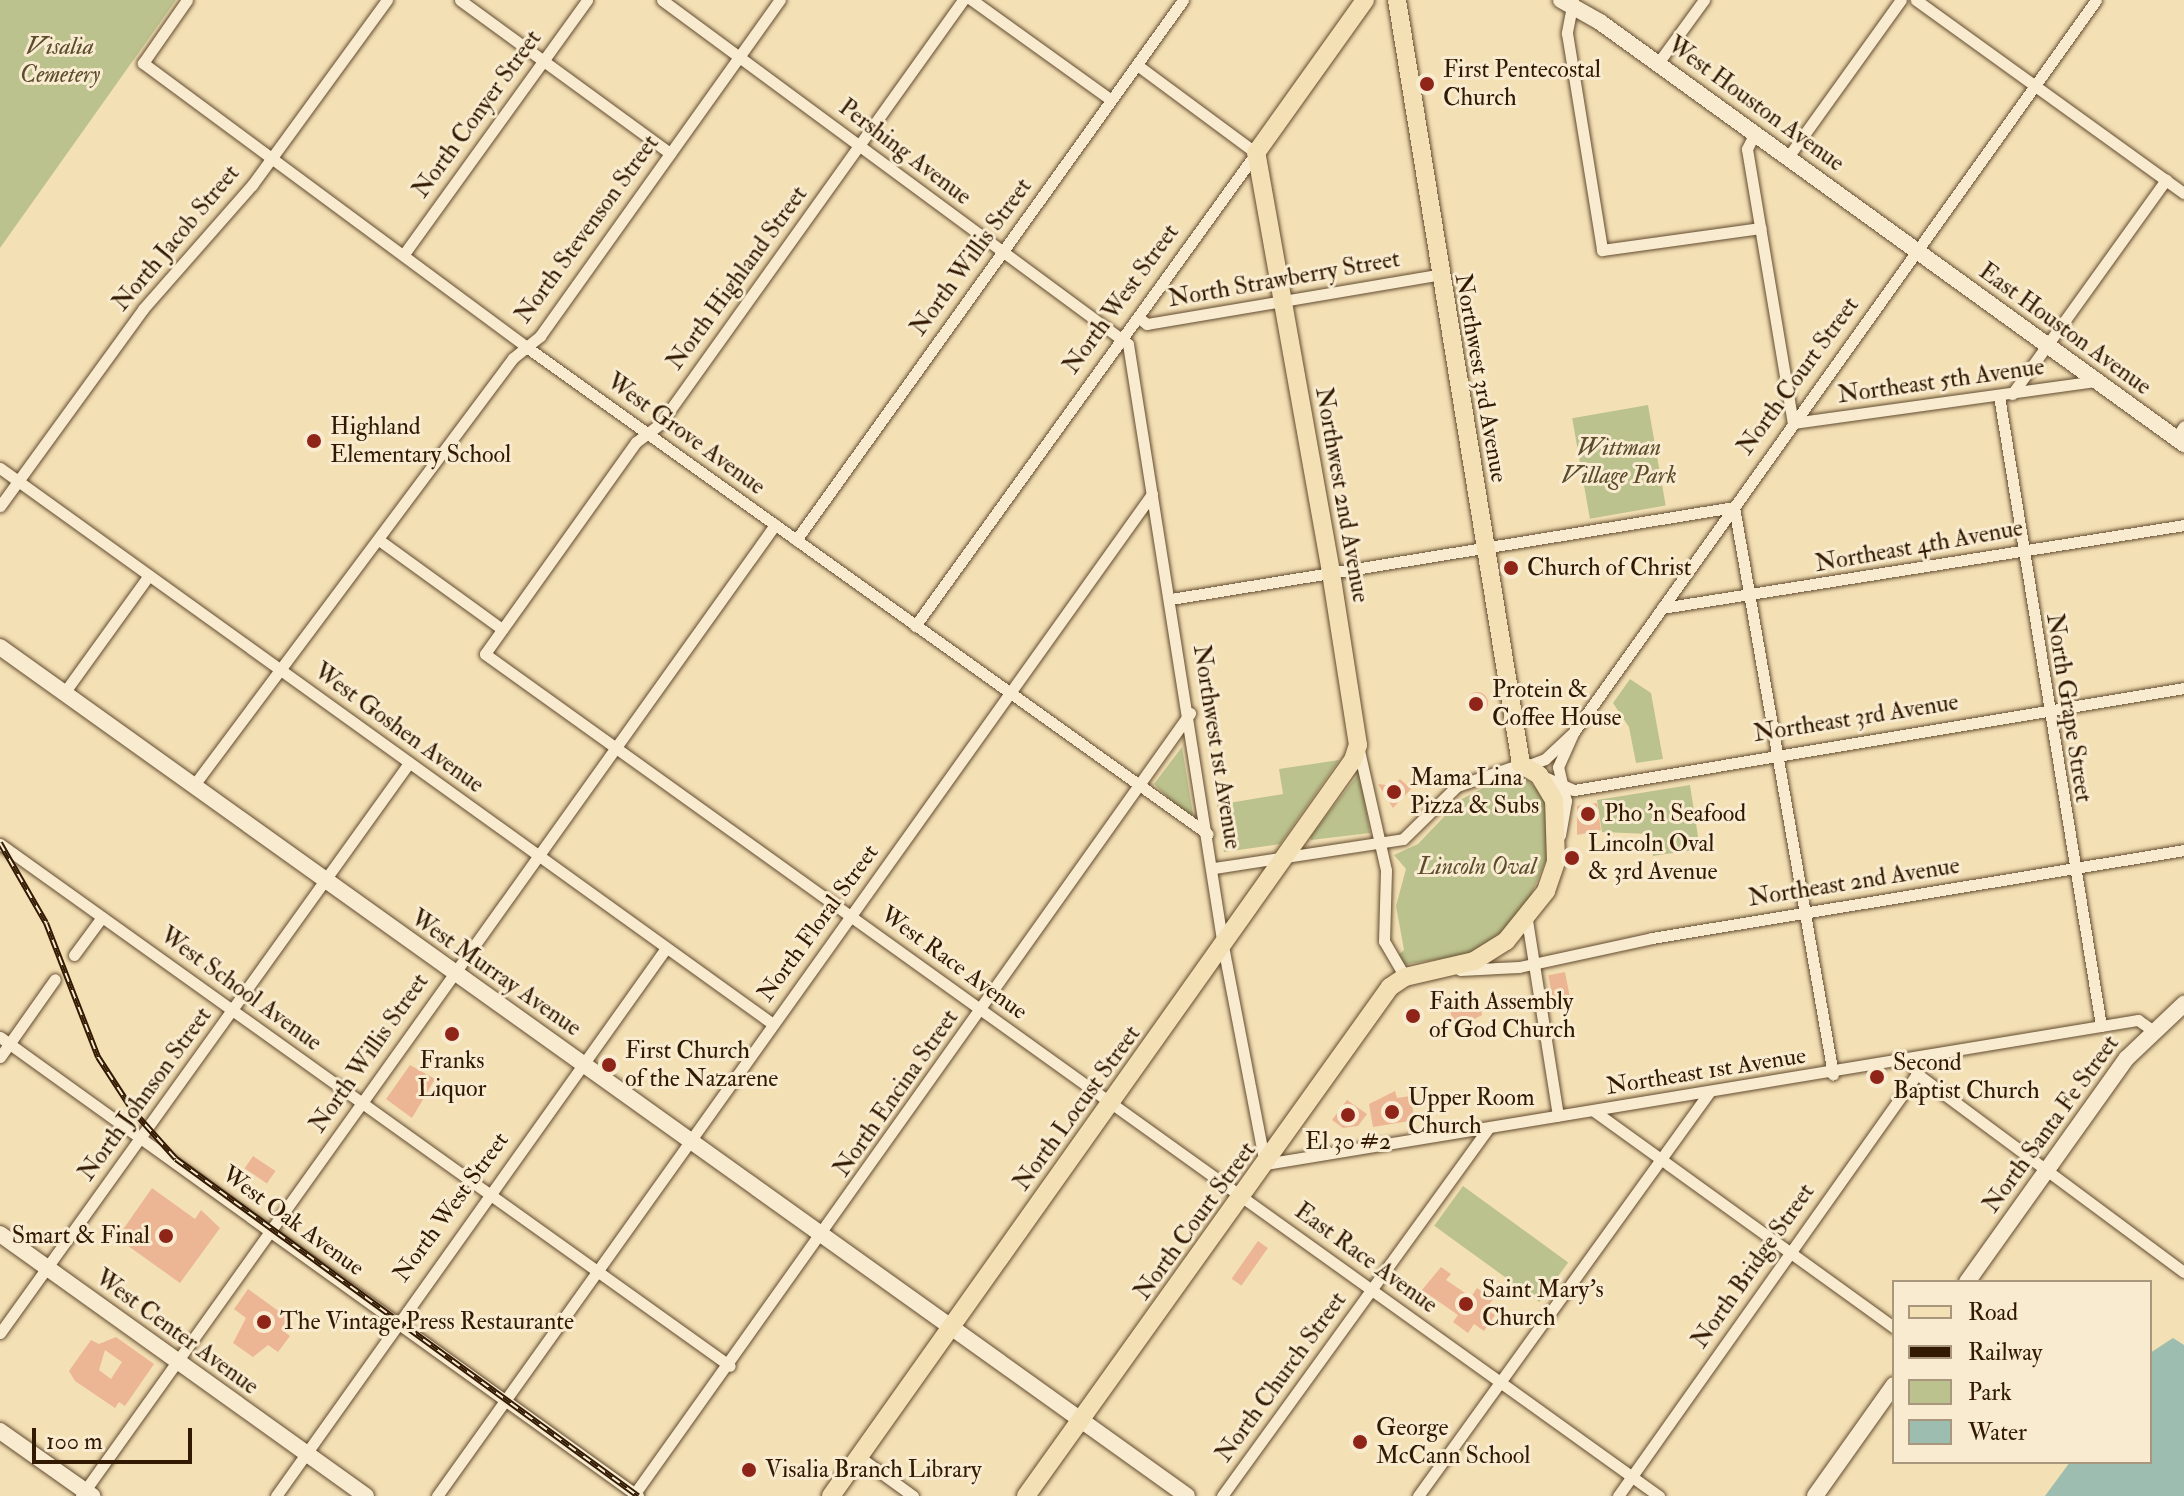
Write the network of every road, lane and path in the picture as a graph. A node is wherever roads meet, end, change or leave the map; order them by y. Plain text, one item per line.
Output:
1 (187, 0) edge
2 (387, 0) edge
3 (460, 0) edge
4 (587, 0) edge
5 (662, 0) edge
6 (780, 0) edge
7 (963, 0) edge
8 (972, 0) edge
9 (1183, 0) edge
10 (1365, 0) edge
11 (1397, 0) edge
12 (1704, 0) edge
13 (1901, 0) edge
14 (1916, 0) edge
15 (2096, 0) edge
16 (1569, 2) edge
17 (739, 57) junction
18 (543, 61) junction
19 (1658, 63) junction
20 (1137, 65) junction
21 (2035, 85) junction
22 (1111, 100) junction
23 (1755, 133) junction
24 (859, 146) junction
25 (670, 153) junction
26 (1256, 153) junction
27 (1788, 157) junction
28 (272, 158) junction
29 (2166, 180) junction
30 (2184, 193) edge
31 (1760, 228) junction
32 (1002, 252) junction
33 (1918, 252) junction
34 (404, 254) junction
35 (1438, 275) junction
36 (1284, 301) junction
37 (1139, 318) junction
38 (1122, 339) junction
39 (525, 346) junction
40 (2048, 346) junction
41 (2095, 381) junction
42 (2012, 394) junction
43 (1999, 396) junction
44 (1793, 423) junction
45 (647, 433) junction
46 (2181, 436) edge
47 (0, 468) edge
48 (18, 481) junction
49 (1152, 494) junction
50 (0, 506) edge
51 (1734, 507) junction
52 (775, 525) junction
53 (2184, 525) edge
54 (379, 540) junction
55 (796, 540) junction
56 (1487, 544) junction
57 (2021, 550) junction
58 (1331, 572) junction
59 (149, 575) junction
60 (1748, 597) junction
61 (1171, 599) junction
62 (1662, 608) junction
63 (915, 626) junction
64 (502, 629) junction
65 (0, 647) edge
66 (485, 654) joint
67 (281, 670) junction
68 (2184, 688) edge
69 (64, 693) junction
70 (1010, 693) junction
71 (2047, 710) junction
72 (1190, 713) junction
73 (1573, 733) junction
74 (1358, 745) junction
75 (613, 748) junction
76 (1780, 752) junction
77 (409, 763) junction
78 (1529, 768) junction
79 (1561, 782) junction
80 (194, 785) junction
81 (1140, 786) junction
82 (1574, 790) junction
83 (1566, 801) junction
84 (1208, 834) junction
85 (1559, 839) junction
86 (0, 844) edge
87 (1381, 845) junction
88 (2184, 850) edge
89 (538, 855) junction
90 (1285, 858) junction
91 (1214, 868) junction
92 (2073, 868) junction
93 (324, 880) junction
94 (1804, 913) junction
95 (851, 916) junction
96 (102, 917) junction
97 (1527, 920) junction
98 (1223, 946) junction
99 (666, 948) junction
100 (74, 955) dead end
101 (1532, 960) junction
102 (1451, 969) junction
103 (454, 973) junction
104 (1405, 977) junction
105 (55, 979) dead end
106 (2184, 1004) edge
107 (981, 1009) junction
108 (232, 1010) junction
109 (773, 1024) junction
110 (2101, 1026) junction
111 (2151, 1029) junction
112 (4, 1040) edge
113 (0, 1057) edge
114 (1911, 1060) junction
115 (583, 1064) junction
116 (1833, 1074) junction
117 (1917, 1074) junction
118 (1710, 1091) junction
119 (361, 1102) junction
120 (1110, 1102) junction
121 (1594, 1111) junction
122 (1558, 1116) junction
123 (1488, 1129) junction
124 (141, 1137) junction
125 (691, 1141) junction
126 (1660, 1160) junction
127 (1265, 1164) junction
128 (2046, 1170) junction
129 (491, 1195) junction
130 (1242, 1196) junction
131 (269, 1232) junction
132 (0, 1234) edge
133 (823, 1235) junction
134 (1790, 1252) junction
135 (47, 1268) junction
136 (599, 1271) junction
137 (2184, 1272) edge
138 (1968, 1280) edge
139 (1372, 1289) junction
140 (397, 1323) junction
141 (1892, 1326) edge
142 (950, 1328) junction
143 (0, 1333) edge
144 (177, 1361) junction
145 (730, 1366) junction
146 (1500, 1382) junction
147 (1892, 1388) edge
148 (506, 1401) junction
149 (1082, 1420) junction
150 (0, 1431) edge
151 (306, 1453) junction
152 (858, 1456) junction
153 (1632, 1477) junction
154 (86, 1494) edge
155 (636, 1495) edge
156 (276, 1496) edge
157 (366, 1496) edge
158 (437, 1496) edge
159 (831, 1496) edge
160 (913, 1496) edge
161 (1026, 1496) edge
162 (1187, 1496) edge
163 (1222, 1496) edge
164 (1418, 1496) edge
165 (1618, 1496) edge
166 (1659, 1496) edge
167 (1815, 1496) edge

1 - 28 street, West Grove Avenue
2 - 28 street, North Jacob Street
3 - 18 street
4 - 18 street, North Conyer Street
5 - 17 street, Pershing Avenue
6 - 17 street, North Stevenson Street
7 - 24 street, North Highland Street
8 - 22 street
9 - 20 street, North Willis Street
10 - 26 main road, North West Street
11 - 35 main road, Northwest 3rd Avenue
12 - 19 street
13 - 27 street
14 - 21 street
15 - 21 street, North Court Street
16 - 19 main road, West Houston Avenue
16 - 31 street
17 - 24 street, Pershing Avenue
17 - 25 street, North Stevenson Street
18 - 25 street
18 - 34 street, North Conyer Street
19 - 23 main road, West Houston Avenue
20 - 22 street, North Willis Street
20 - 26 street
21 - 29 street
21 - 33 street, North Court Street
22 - 32 street, North Willis Street
23 - 27 main road, West Houston Avenue
23 - 31 street
24 - 32 street, Pershing Avenue
24 - 45 street, North Highland Street
25 - 39 street, North Stevenson Street
26 - 36 main road, Northwest 2nd Avenue
26 - 37 street, North West Street
27 - 33 main road, West Houston Avenue
28 - 34 street, West Grove Avenue
28 - 48 street, North Jacob Street
29 - 30 street
29 - 40 street
31 - 44 street
32 - 38 street, Pershing Avenue
32 - 55 street, North Willis Street
33 - 40 main road, East Houston Avenue
33 - 44 street, North Court Street
34 - 39 street, West Grove Avenue
35 - 36 street, North Strawberry Street
35 - 56 main road, Northwest 3rd Avenue
36 - 37 street, North Strawberry Street
36 - 58 main road, Northwest 2nd Avenue
37 - 38 street, North West Street
38 - 49 street, Northwest 1st Avenue
38 - 63 street, North West Street
39 - 45 street, West Grove Avenue
39 - 54 street, North Stevenson Street
40 - 41 main road, East Houston Avenue
40 - 42 street
41 - 42 street, Northeast 5th Avenue
41 - 46 main road, East Houston Avenue
42 - 43 street, Northeast 5th Avenue
43 - 44 street, Northeast 5th Avenue
43 - 57 street, North Grape Street
44 - 51 street, North Court Street
45 - 52 street, West Grove Avenue
45 - 64 street, North Highland Street
47 - 48 street, West Goshen Avenue
48 - 50 street, North Jacob Street
48 - 59 street, West Goshen Avenue
49 - 61 street, Northwest 1st Avenue
49 - 70 street, North Floral Street
51 - 56 street
51 - 60 street
51 - 62 street, North Court Street
52 - 55 street, West Grove Avenue
52 - 75 street, North Willis Street
53 - 57 street, Northeast 4th Avenue
54 - 64 street
54 - 67 street, North Stevenson Street
55 - 63 street, West Grove Avenue
56 - 58 street
56 - 78 main road, Northwest 3rd Avenue
57 - 60 street, Northeast 4th Avenue
57 - 71 street, North Grape Street
58 - 61 street
58 - 74 main road, Northwest 2nd Avenue
59 - 67 street, West Goshen Avenue
59 - 69 street
60 - 62 street, Northeast 4th Avenue
60 - 76 street
61 - 72 street, Northwest 1st Avenue
62 - 73 street, North Court Street
63 - 70 street, West Grove Avenue
64 - 66 street, North Highland Street
65 - 69 main road, West Murray Avenue
66 - 75 street, West Race Avenue
67 - 77 street, West Goshen Avenue
67 - 80 street, North Stevenson Street
68 - 71 street, Northeast 3rd Avenue
69 - 80 main road, West Murray Avenue
70 - 81 street, West Grove Avenue
70 - 95 street, North Floral Street
71 - 76 street, Northeast 3rd Avenue
71 - 92 street, North Grape Street
72 - 81 street, North Encina Street
72 - 84 street, Northwest 1st Avenue
73 - 78 street, North Court Street
73 - 79 street
74 - 87 street, Northwest 2nd Avenue
74 - 90 main road, North Locust Street
75 - 89 street, North Willis Street
75 - 95 street, West Race Avenue
76 - 82 street, Northeast 3rd Avenue
76 - 94 street
77 - 89 street, West Goshen Avenue
77 - 93 street, North Johnson Street
78 - 79 street
78 - 85 main road
78 - 87 street
79 - 82 street
79 - 83 street
80 - 93 main road, West Murray Avenue
81 - 84 street, West Grove Avenue
81 - 107 street, North Encina Street
82 - 83 street
83 - 85 street
84 - 91 street, Northwest 1st Avenue
85 - 97 main road
86 - 96 street, West School Avenue
87 - 90 street
87 - 104 street
88 - 92 street, Northeast 2nd Avenue
89 - 99 street, West Goshen Avenue
89 - 103 street, North Willis Street
90 - 91 street
90 - 98 main road, North Locust Street
91 - 98 street, Northwest 1st Avenue
92 - 94 street, Northeast 2nd Avenue
92 - 110 street, North Grape Street
93 - 103 main road, West Murray Avenue
93 - 108 street, North Johnson Street
94 - 101 street, Northeast 2nd Avenue
94 - 116 street
95 - 107 street, West Race Avenue
95 - 109 street, North Floral Street
96 - 100 street
96 - 108 street, West School Avenue
97 - 101 street
97 - 102 main road
98 - 120 main road, North Locust Street
98 - 127 street, Northwest 1st Avenue
99 - 109 street, West Goshen Avenue
99 - 115 street, North West Street
101 - 102 street, Northeast 2nd Avenue
101 - 122 street
102 - 104 main road
103 - 115 main road, West Murray Avenue
103 - 119 street, North Willis Street
104 - 127 main road, North Court Street
105 - 112 street
106 - 111 main road, North Santa Fe Street
107 - 120 street, West Race Avenue
107 - 133 street, North Encina Street
108 - 119 street, West School Avenue
108 - 124 street, North Johnson Street
109 - 125 street, North Floral Street
110 - 111 street, Northeast 1st Avenue
110 - 114 street, Northeast 1st Avenue
111 - 128 main road, North Santa Fe Street
112 - 113 street
112 - 124 street, West Oak Avenue
114 - 116 street, Northeast 1st Avenue
114 - 117 street
115 - 125 main road, West Murray Avenue
115 - 129 street, North West Street
116 - 118 street, Northeast 1st Avenue
117 - 128 street
117 - 134 street, North Bridge Street
118 - 121 street, Northeast 1st Avenue
118 - 126 street
119 - 129 street, West School Avenue
119 - 131 street, North Willis Street
120 - 130 street, West Race Avenue
120 - 142 main road, North Locust Street
121 - 122 street, Northeast 1st Avenue
121 - 126 street
122 - 123 street, Northeast 1st Avenue
123 - 127 street, Northeast 1st Avenue
123 - 139 street, North Church Street
124 - 131 street, West Oak Avenue
124 - 135 street, North Johnson Street
125 - 133 main road, West Murray Avenue
125 - 136 street, North Floral Street
126 - 134 street
126 - 146 street
127 - 130 main road, North Court Street
128 - 137 street
128 - 138 main road, North Santa Fe Street
129 - 136 street, West School Avenue
129 - 140 street, North West Street
130 - 139 street, East Race Avenue
130 - 149 main road, North Court Street
131 - 140 street, West Oak Avenue
131 - 144 street, North Willis Street
132 - 135 main road, West Center Avenue
133 - 142 main road, West Murray Avenue
133 - 145 street, North Encina Street
134 - 141 street
134 - 153 street, North Bridge Street
135 - 143 street, North Johnson Street
135 - 144 main road, West Center Avenue
136 - 145 street, West School Avenue
136 - 148 street, North Floral Street
139 - 146 street, East Race Avenue
139 - 163 street, North Church Street
140 - 148 street, West Oak Avenue
140 - 151 street, North West Street
142 - 149 main road, West Murray Avenue
142 - 152 main road, North Locust Street
144 - 151 main road, West Center Avenue
144 - 154 street, North Willis Street
145 - 155 street, North Encina Street
146 - 153 street, East Race Avenue
146 - 164 street
147 - 167 main road
148 - 155 street, West Oak Avenue
148 - 158 street, North Floral Street
149 - 161 main road, North Court Street
149 - 162 main road, West Murray Avenue
150 - 154 main road
151 - 156 street, North West Street
151 - 157 main road, West Center Avenue
152 - 159 main road, North Locust Street
152 - 160 street
153 - 165 street, North Bridge Street
153 - 166 street, East Race Avenue

